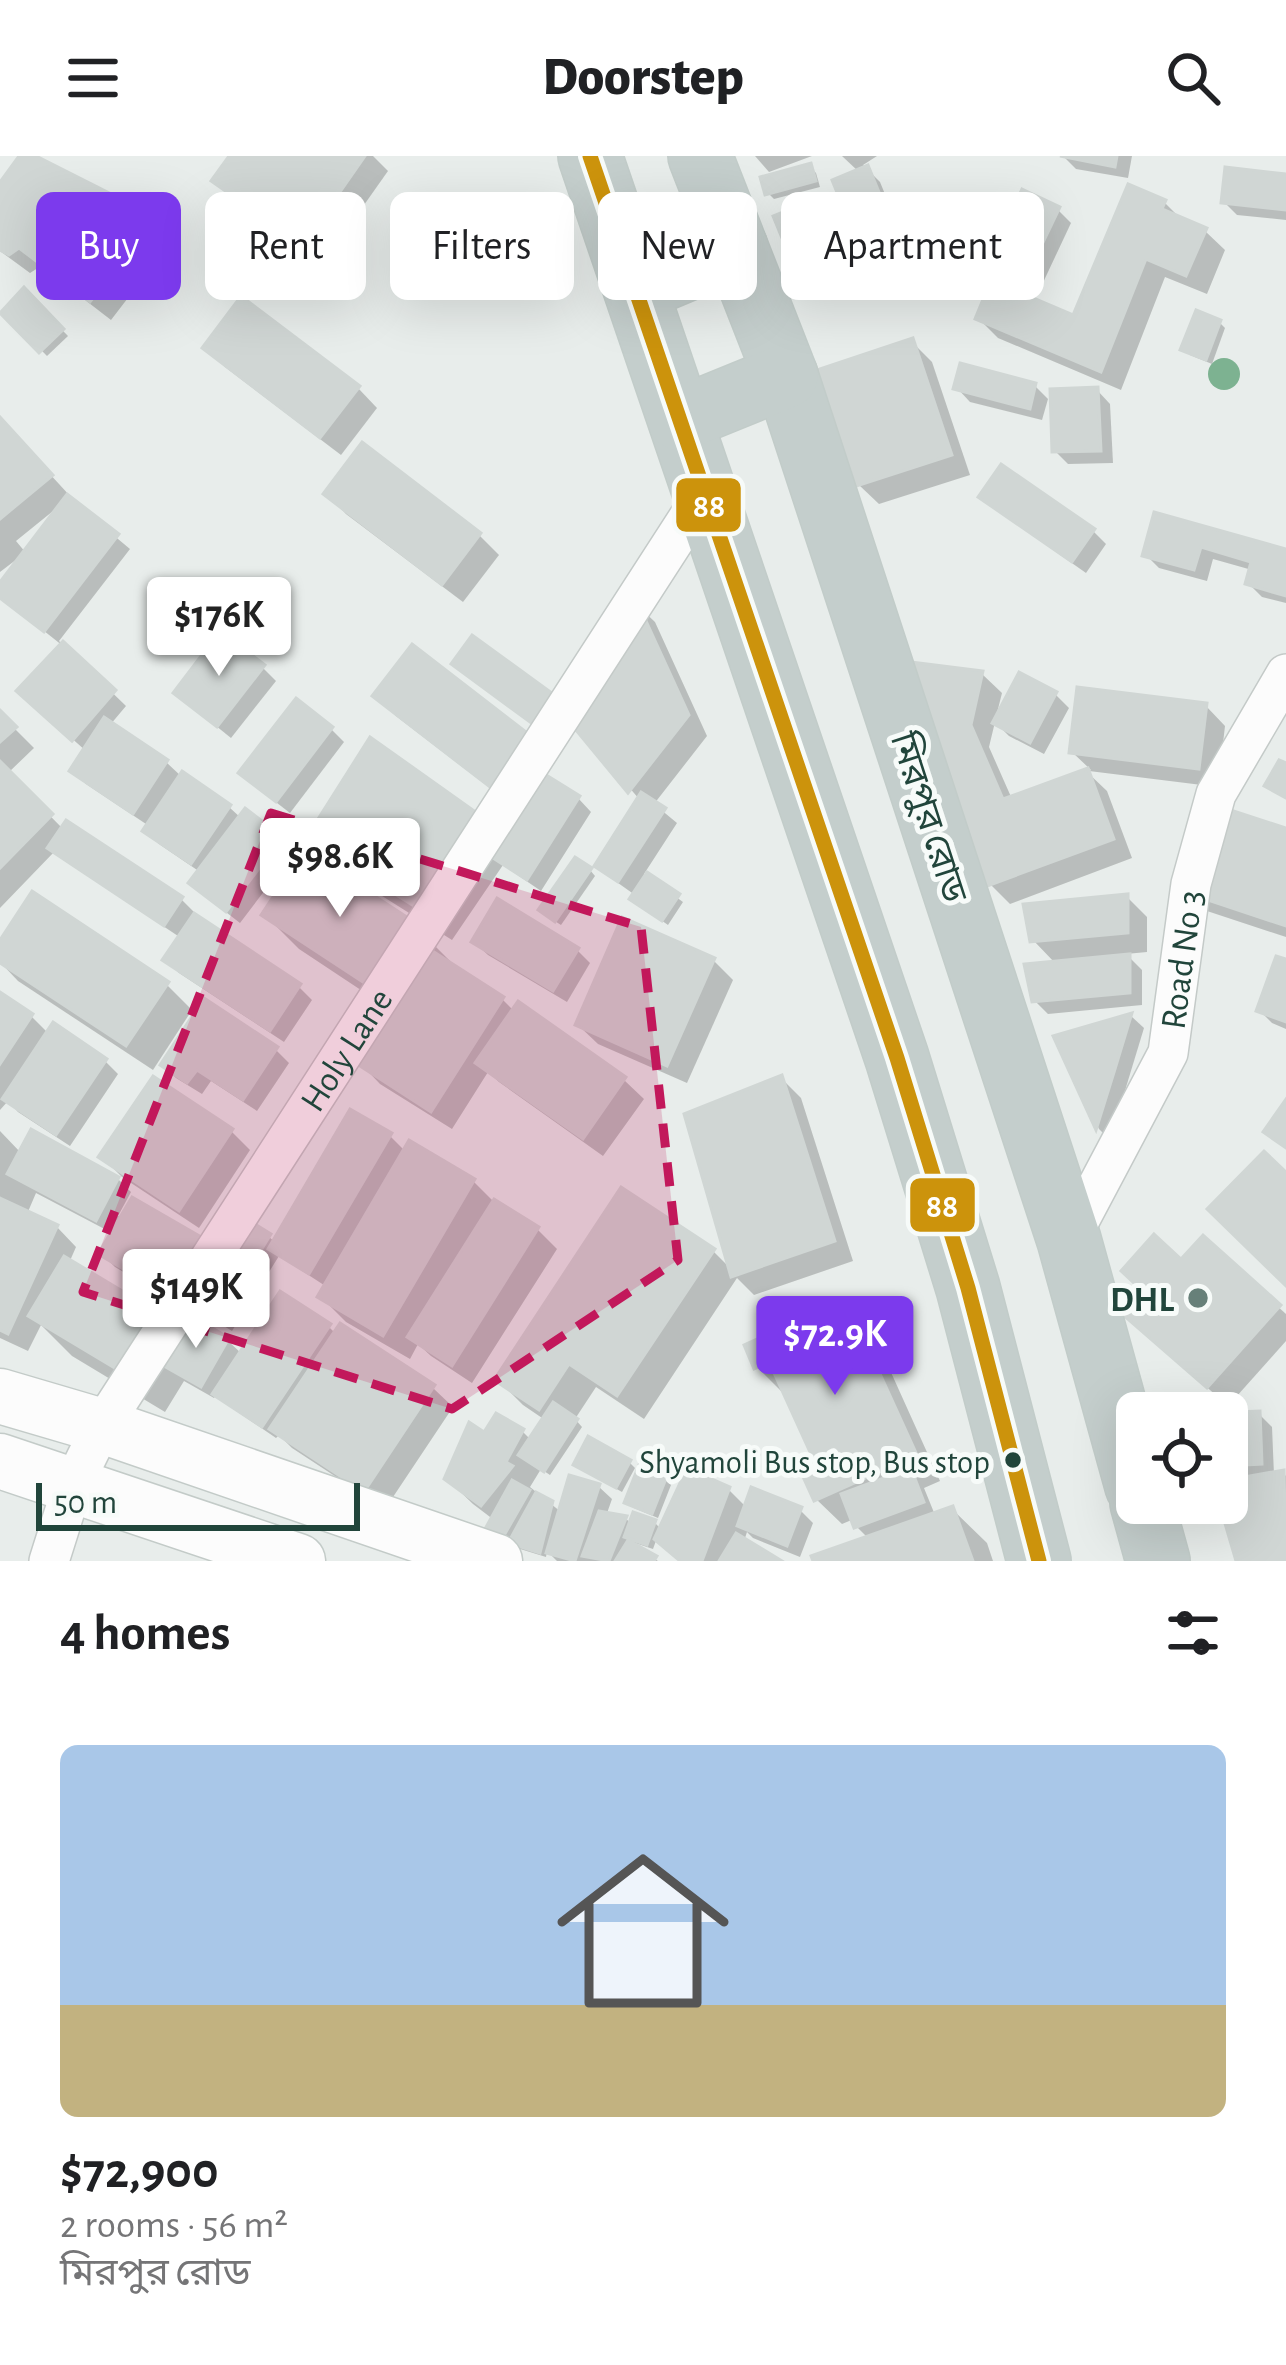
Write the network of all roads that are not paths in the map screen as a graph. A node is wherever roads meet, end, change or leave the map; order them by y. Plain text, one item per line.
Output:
1 (590, 156) edge
2 (700, 156) edge
3 (602, 192) edge
4 (714, 192) edge
5 (639, 300) edge
6 (756, 300) edge
7 (786, 376) junction
8 (680, 419) junction
9 (704, 494) junction
10 (1286, 674) edge
11 (1069, 1240) junction
12 (0, 1396) edge
13 (1116, 1410) edge
14 (102, 1426) junction
15 (0, 1461) edge
16 (73, 1485) junction
17 (1148, 1524) edge
18 (49, 1561) edge
19 (298, 1561) edge
20 (495, 1561) edge
21 (1039, 1561) edge
22 (1158, 1561) edge

1 - 3 highway
2 - 4 highway, মিরপুর রোড
5 - 8 highway
6 - 7 highway, মিরপুর রোড
7 - 8 highway
7 - 11 highway, মিরপুর রোড
8 - 9 highway
9 - 14 street, Holy Lane
9 - 21 highway
10 - 11 street, Road No 3
11 - 13 highway, মিরপুর রোড
12 - 14 main road
14 - 16 street, Holy Lane
14 - 20 main road
15 - 16 main road
16 - 18 street, Holy Lane
16 - 19 main road
17 - 22 highway

